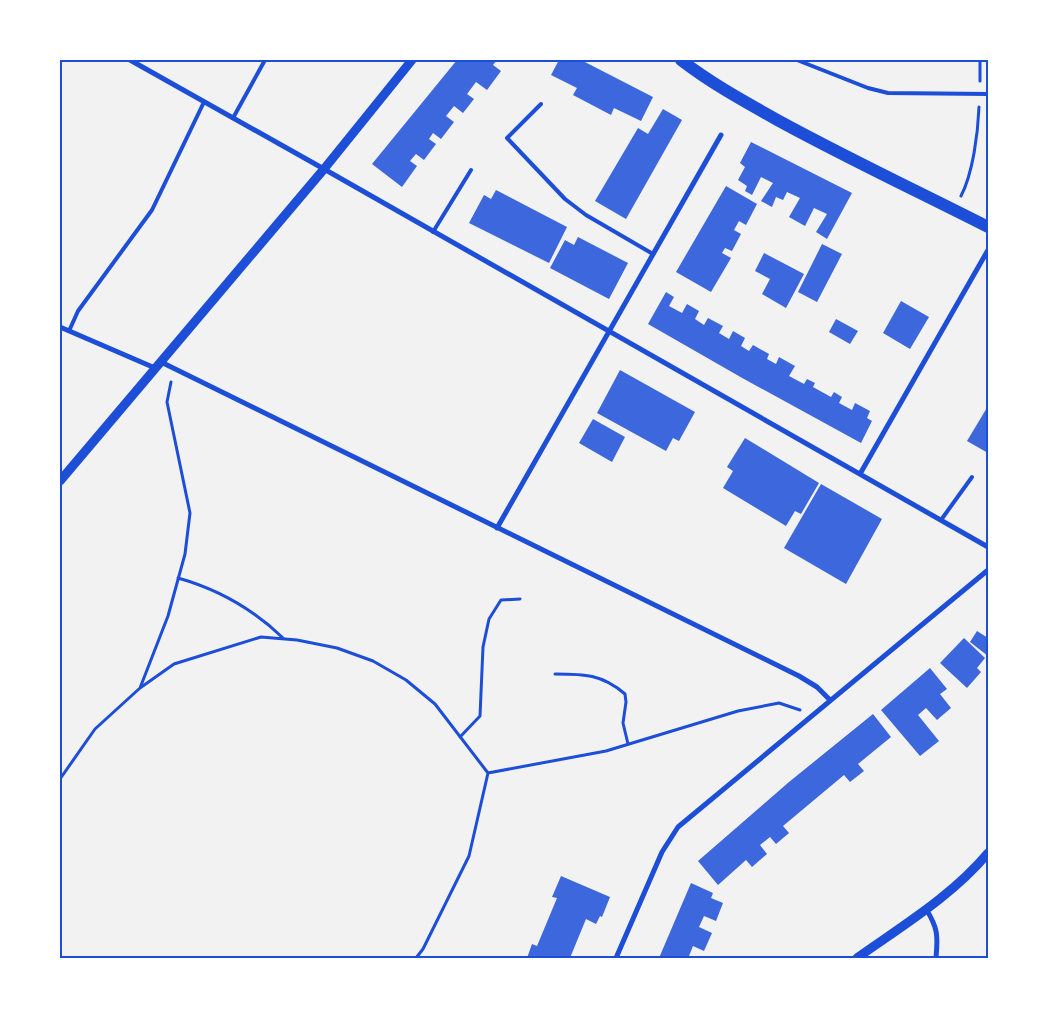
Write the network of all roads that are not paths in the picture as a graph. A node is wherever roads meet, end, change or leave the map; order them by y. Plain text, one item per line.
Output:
1 (130, 60) edge
2 (265, 60) edge
3 (412, 60) edge
4 (681, 60) edge
5 (797, 60) edge
6 (988, 94) edge
7 (204, 102) junction
8 (541, 104) dead end
9 (233, 118) junction
10 (721, 135) dead end
11 (324, 169) junction
12 (470, 170) dead end
13 (988, 227) edge
14 (434, 232) junction
15 (988, 250) edge
16 (652, 254) junction
17 (60, 327) edge
18 (608, 330) junction
19 (69, 331) junction
20 (157, 365) junction
21 (860, 474) junction
22 (972, 477) dead end
23 (60, 481) edge
24 (941, 520) junction
25 (497, 528) junction
26 (988, 547) edge
27 (988, 570) edge
28 (830, 700) junction
29 (988, 853) edge
30 (926, 909) junction
31 (616, 958) edge
32 (857, 958) edge
33 (936, 958) edge

1 - 7 street
2 - 9 lane
3 - 11 street
4 - 13 main road
5 - 6 lane
7 - 9 street
7 - 19 lane
8 - 16 lane
9 - 11 street
10 - 16 street
11 - 14 street
11 - 20 street
12 - 14 lane
14 - 18 street
15 - 21 street
16 - 18 street
17 - 19 street
18 - 21 street
18 - 25 street
19 - 20 street
20 - 23 street
20 - 25 street
21 - 24 street
22 - 24 lane
24 - 26 street
25 - 28 street
27 - 28 street
28 - 31 street
29 - 30 street
30 - 32 street
30 - 33 street

